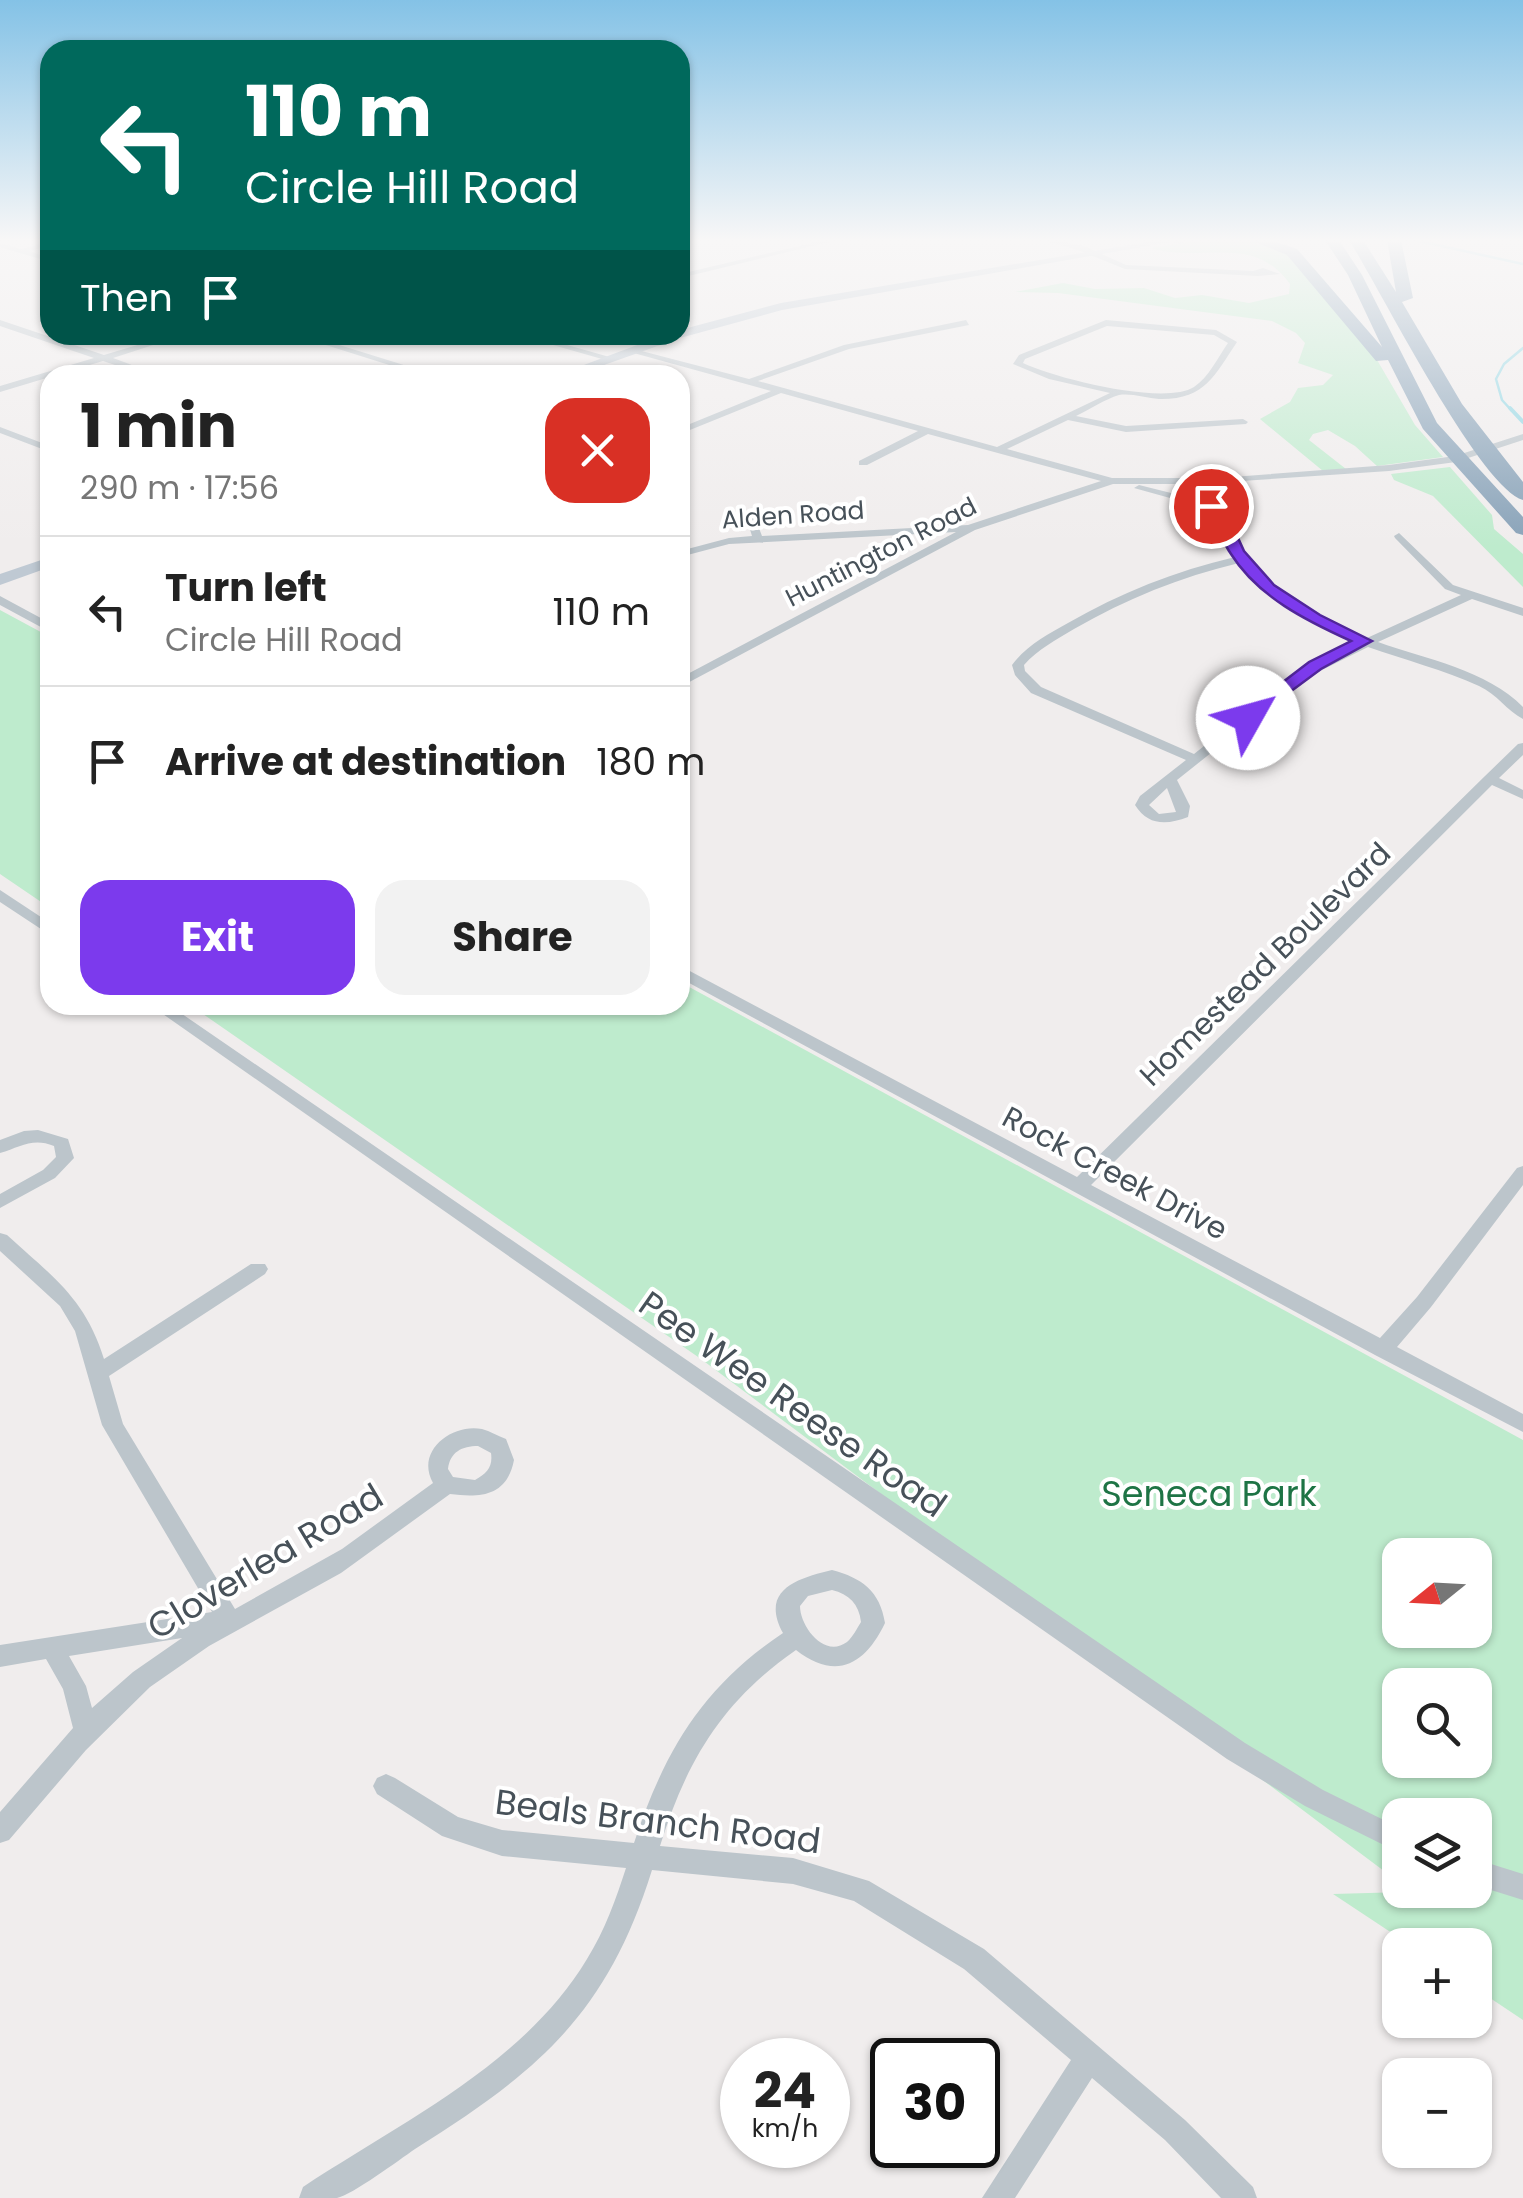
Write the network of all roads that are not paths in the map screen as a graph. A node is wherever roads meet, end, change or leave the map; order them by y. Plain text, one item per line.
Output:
1 (865, 343) edge
2 (1059, 343) edge
3 (1231, 343) edge
4 (1370, 343) edge
5 (1388, 343) edge
6 (1420, 343) edge
7 (65, 345) edge
8 (147, 345) edge
9 (331, 345) edge
10 (560, 345) edge
11 (647, 345) edge
12 (633, 350) junction
13 (104, 358) junction
14 (609, 358) junction
15 (81, 365) edge
16 (125, 365) edge
17 (398, 365) edge
18 (590, 365) edge
19 (690, 365) edge
20 (690, 365) edge
21 (40, 378) edge
22 (750, 381) junction
23 (0, 390) edge
24 (781, 390) junction
25 (1119, 392) junction
26 (1417, 404) junction
27 (1070, 418) junction
28 (1243, 422) dead end
29 (690, 428) edge
30 (0, 430) edge
31 (928, 430) junction
32 (1523, 437) edge
33 (40, 446) edge
34 (998, 450) junction
35 (864, 463) dead end
36 (1114, 481) junction
37 (1188, 482) junction
38 (1523, 494) edge
39 (1211, 506) junction
40 (748, 512) dead end
41 (972, 528) junction
42 (1523, 528) edge
43 (1399, 536) dead end
44 (758, 539) junction
45 (690, 551) edge
46 (1241, 558) junction
47 (40, 565) edge
48 (4, 575) edge
49 (1470, 595) junction
50 (0, 600) edge
51 (1523, 612) edge
52 (40, 622) edge
53 (1364, 641) junction
54 (690, 678) edge
55 (1523, 715) edge
56 (1523, 747) edge
57 (1195, 759) junction
58 (1170, 779) dead end
59 (1490, 780) junction
60 (1523, 795) edge
61 (0, 895) edge
62 (40, 923) edge
63 (690, 977) edge
64 (172, 1015) edge
65 (0, 1147) edge
66 (1523, 1172) edge
67 (1078, 1187) junction
68 (0, 1202) edge
69 (0, 1240) edge
70 (258, 1269) dead end
71 (1382, 1350) junction
72 (97, 1374) junction
73 (1523, 1424) edge
74 (446, 1484) dead end
75 (229, 1620) junction
76 (794, 1638) dead end
77 (52, 1646) junction
78 (0, 1656) edge
79 (87, 1733) junction
80 (386, 1786) dead end
81 (0, 1832) edge
82 (1382, 1832) edge
83 (644, 1857) junction
84 (1492, 1877) edge
85 (1523, 1887) edge
86 (1090, 2056) junction
87 (314, 2198) edge
88 (997, 2198) edge
89 (1242, 2198) edge

1 - 22 street
2 - 25 street
3 - 25 street
4 - 26 highway
5 - 26 highway
6 - 38 highway
7 - 13 street
8 - 13 street
9 - 17 street
10 - 14 street
11 - 12 main road
12 - 14 main road
12 - 19 street
13 - 15 street
13 - 16 street
14 - 18 main road
20 - 22 street
21 - 23 street
22 - 24 street
24 - 29 street
24 - 31 street
25 - 27 street
26 - 42 highway
27 - 28 street
27 - 34 street
30 - 33 street
31 - 34 street
31 - 35 street
32 - 37 street
34 - 36 street
36 - 37 street
36 - 39 street
36 - 41 street, Huntington Road
37 - 39 street
39 - 46 street
40 - 44 street
41 - 44 street, Alden Road
41 - 54 street, Huntington Road
43 - 49 street
44 - 45 street, Alden Road
46 - 53 street
46 - 57 street
47 - 48 main road
49 - 51 street
49 - 53 street
50 - 52 street
53 - 55 street
53 - 57 street
56 - 59 street, Homestead Boulevard
57 - 58 street
59 - 60 street
59 - 67 street, Homestead Boulevard
61 - 62 street
63 - 67 street, Rock Creek Drive
64 - 82 street, Pee Wee Reese Road
65 - 68 street
66 - 71 street
67 - 71 street, Rock Creek Drive
69 - 72 street
70 - 72 street
71 - 73 street, Rock Creek Drive
72 - 75 street
74 - 75 street, Cloverlea Road
75 - 77 street
75 - 79 street, Cloverlea Road
76 - 83 street
77 - 78 street
77 - 79 street
79 - 81 street, Cloverlea Road
80 - 83 street, Beals Branch Road
83 - 86 street, Beals Branch Road
83 - 87 street
84 - 85 street
86 - 88 street
86 - 89 street, Beals Branch Road

